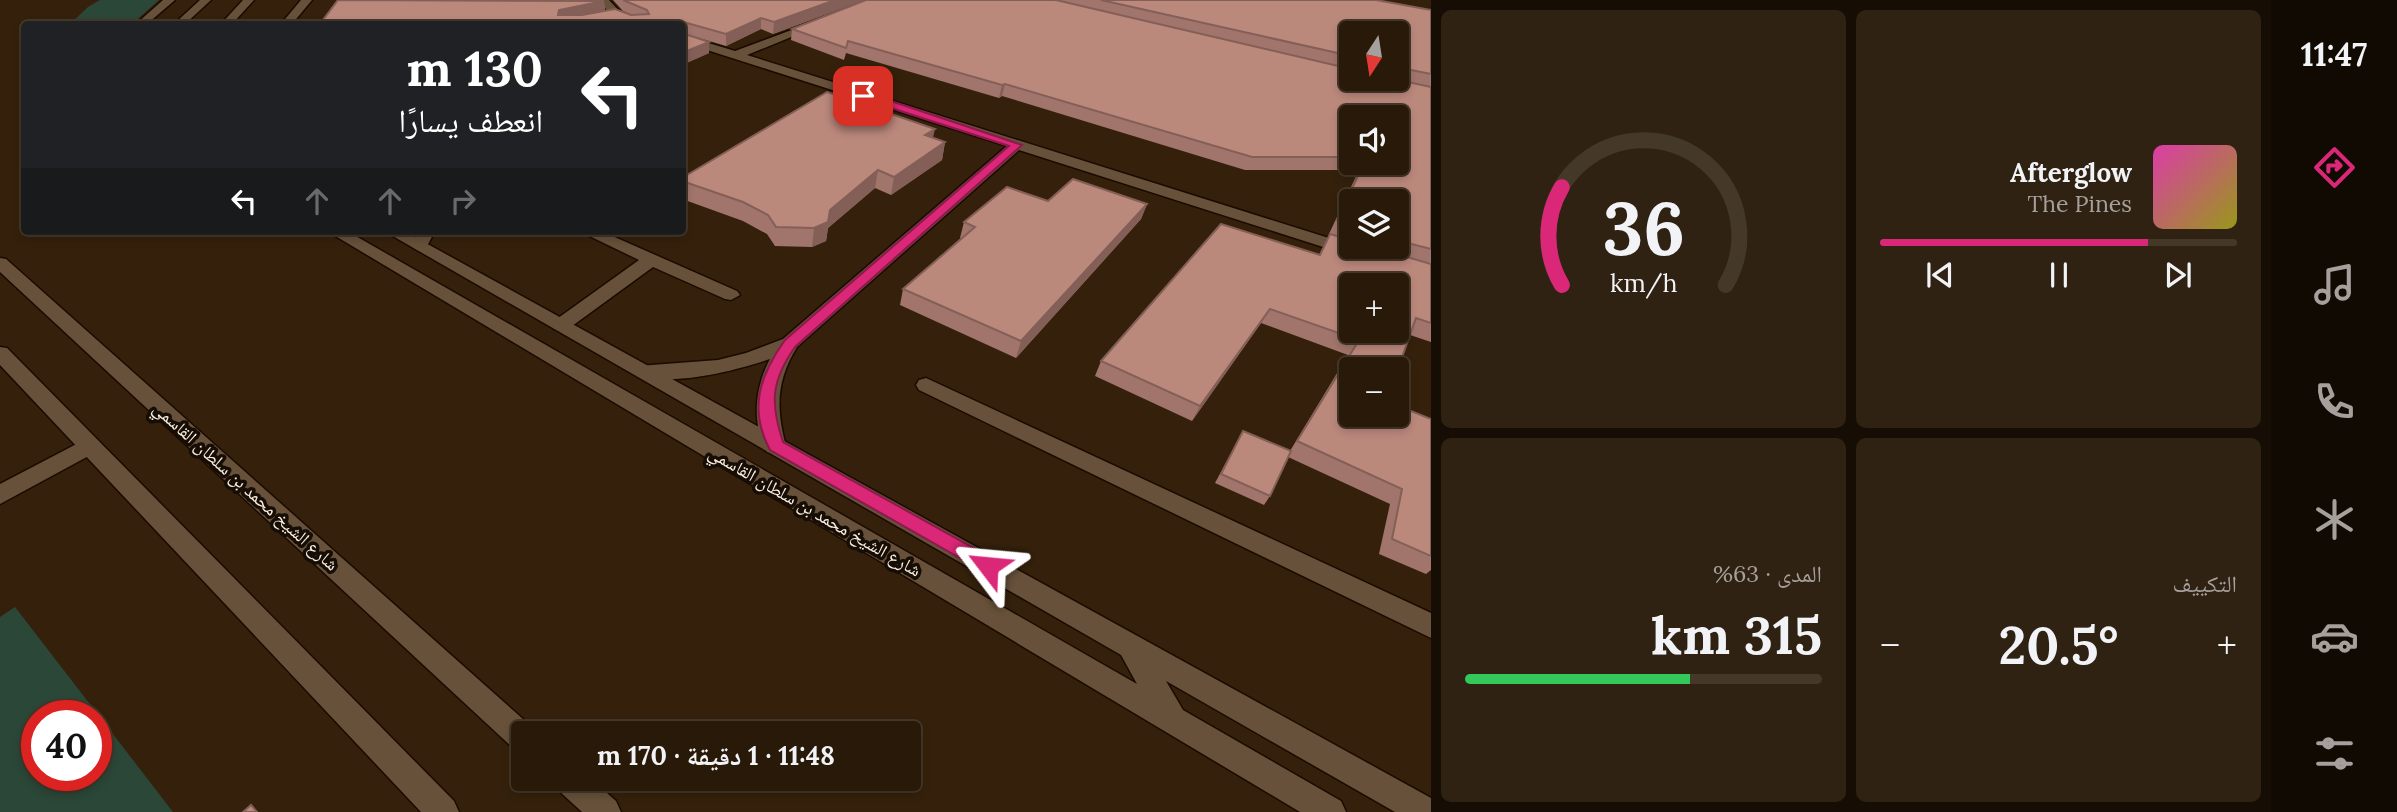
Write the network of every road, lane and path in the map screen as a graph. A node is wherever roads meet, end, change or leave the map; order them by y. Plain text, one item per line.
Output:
1 (170, 0) edge
2 (206, 0) edge
3 (249, 0) edge
4 (307, 0) edge
5 (603, 0) edge
6 (832, 18) edge
7 (145, 21) edge
8 (182, 21) edge
9 (229, 21) edge
10 (289, 21) edge
11 (628, 21) edge
12 (686, 39) edge
13 (735, 55) junction
14 (1016, 145) junction
15 (342, 235) edge
16 (596, 235) edge
17 (423, 239) edge
18 (1339, 247) edge
19 (651, 260) junction
20 (0, 263) edge
21 (731, 295) dead end
22 (561, 325) junction
23 (790, 343) junction
24 (0, 353) edge
25 (645, 371) junction
26 (926, 385) dead end
27 (88, 446) junction
28 (775, 446) junction
29 (0, 495) edge
30 (1431, 626) edge
31 (1130, 646) junction
32 (1173, 720) junction
33 (511, 727) edge
34 (582, 791) edge
35 (443, 812) edge
36 (605, 812) edge
37 (1330, 812) edge
38 (1425, 812) edge

1 - 7 street
2 - 8 street
3 - 9 street
4 - 10 street
5 - 11 street
6 - 13 street
12 - 13 street
13 - 14 street
14 - 18 street
14 - 23 street
15 - 32 street, شارع الشيخ محمد بن سلطان القاسمي
16 - 19 street
17 - 22 street
19 - 21 street
19 - 22 street
20 - 33 street, شارع الشيخ محمد بن سلطان القاسمي
22 - 25 street
23 - 25 street
23 - 28 street
24 - 27 street
25 - 28 street
26 - 30 street
27 - 29 street
27 - 35 street
28 - 31 street
31 - 32 street
31 - 38 street
32 - 37 street, شارع الشيخ محمد بن سلطان القاسمي
34 - 36 street

